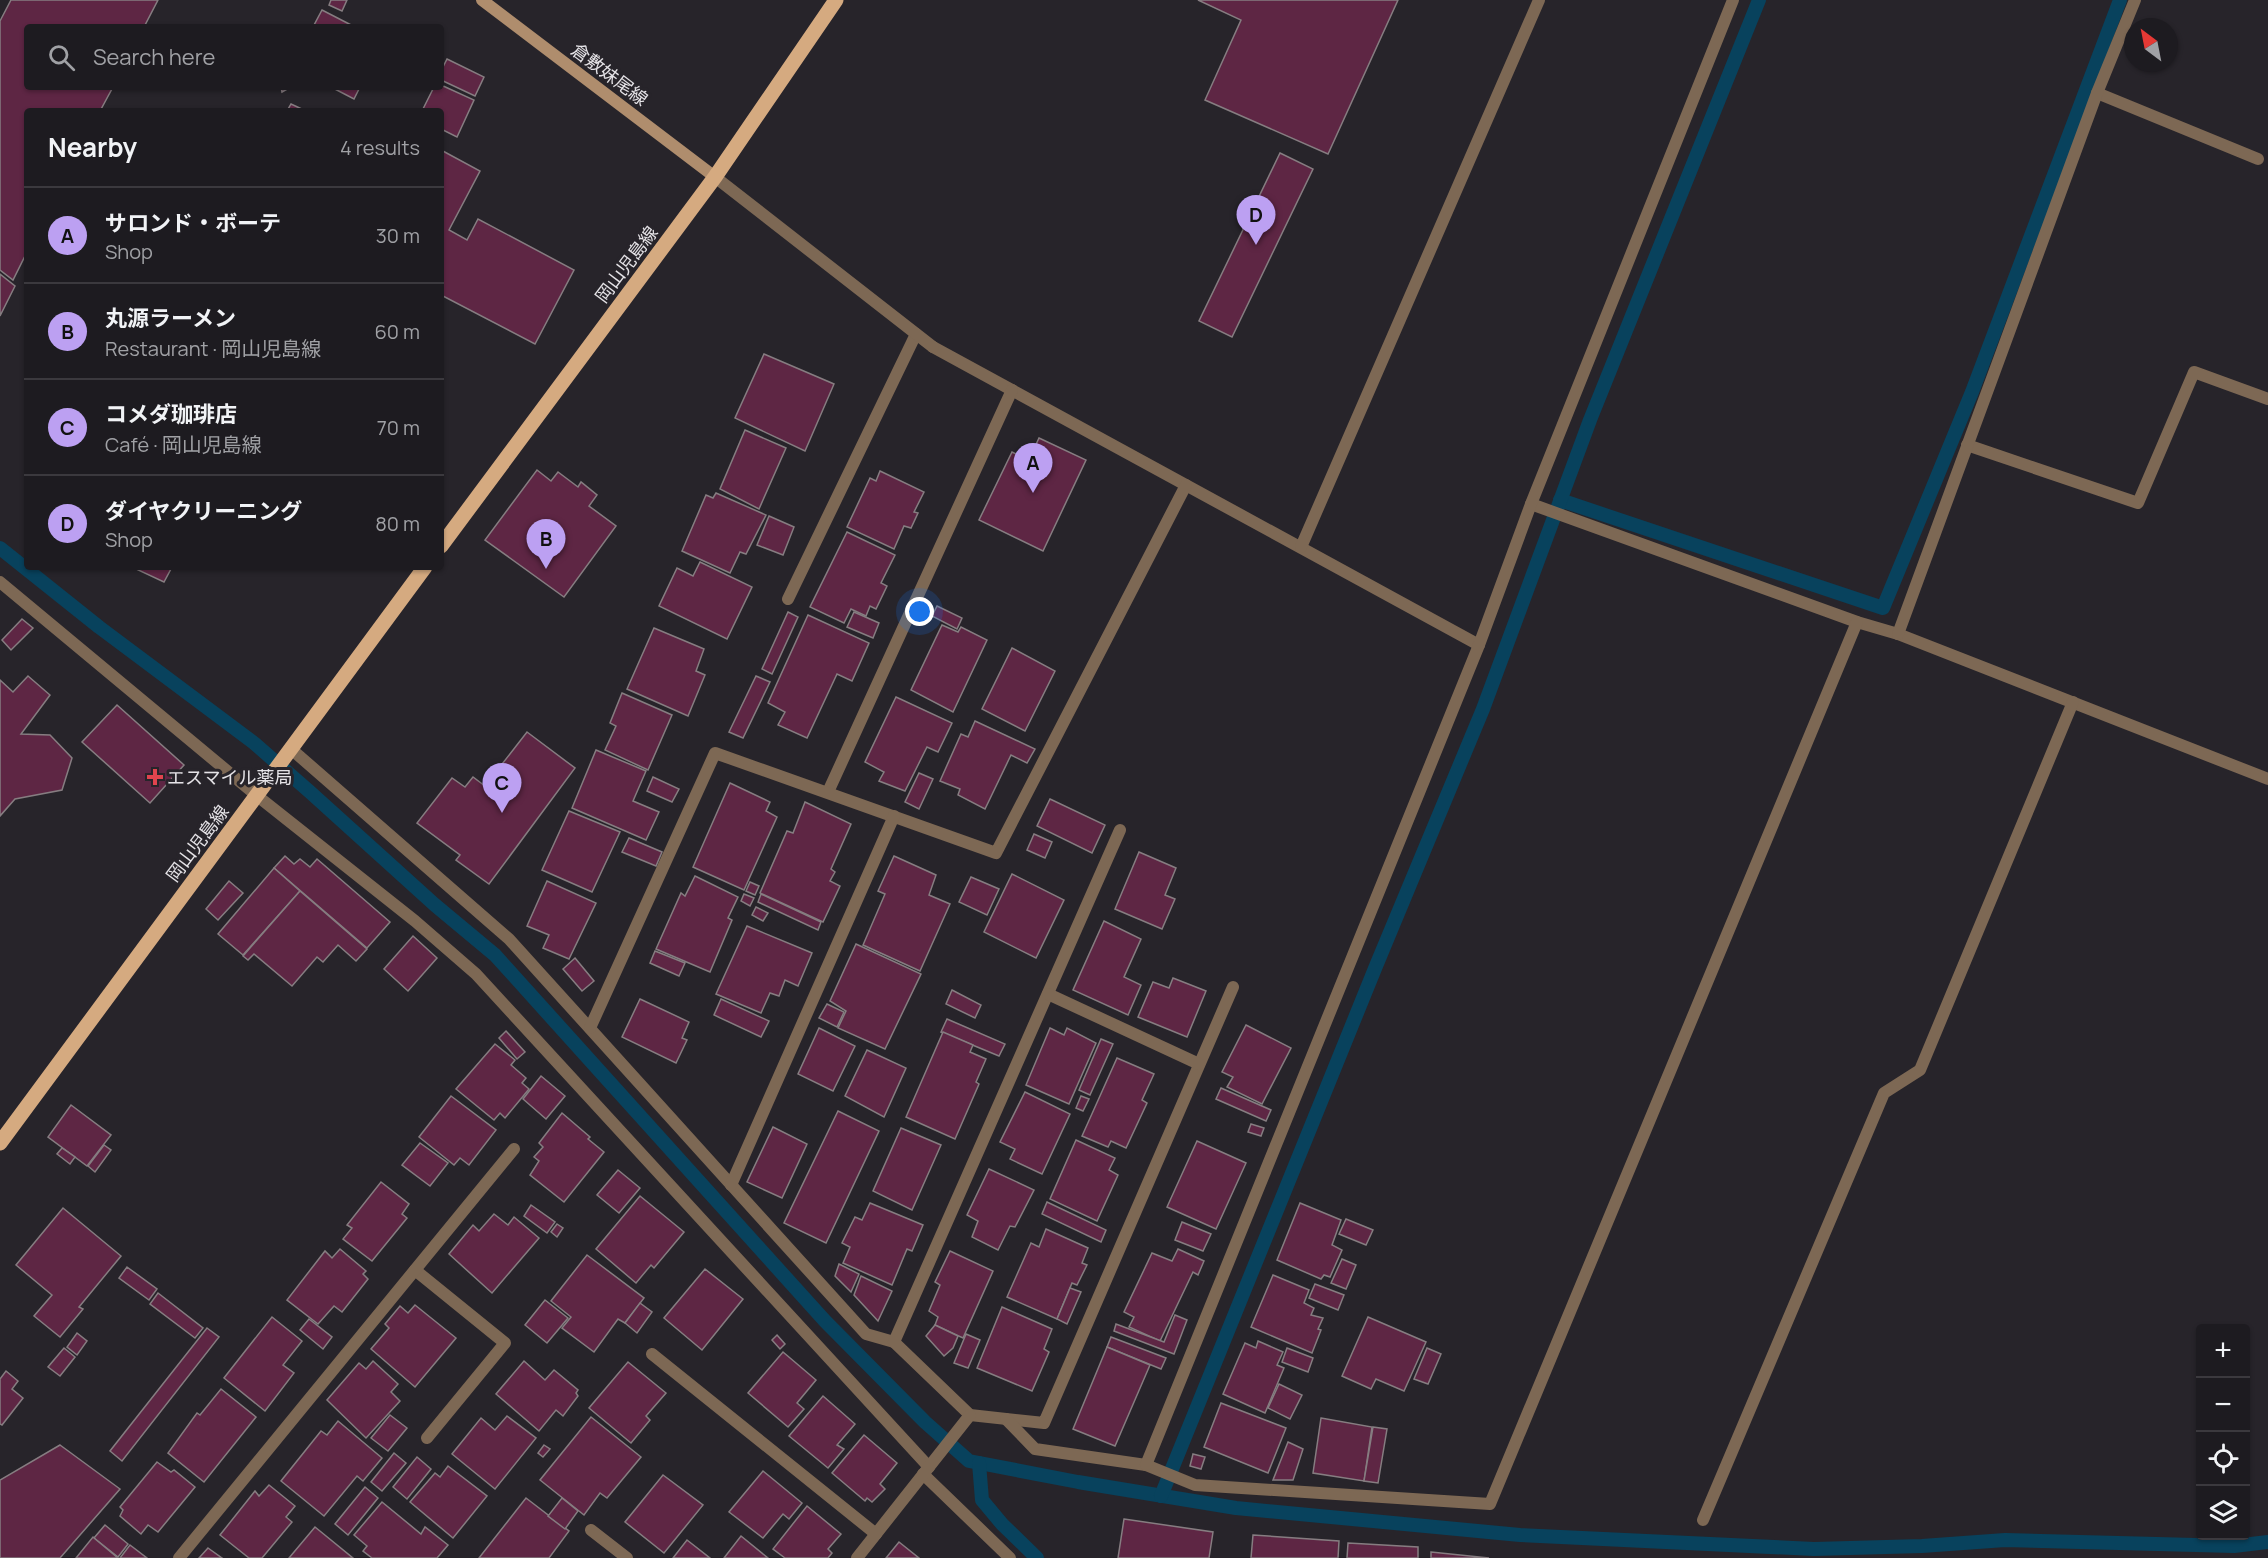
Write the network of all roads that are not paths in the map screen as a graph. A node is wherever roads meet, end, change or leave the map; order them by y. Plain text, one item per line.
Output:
1 (482, 0) edge
2 (836, 0) edge
3 (1539, 0) edge
4 (1733, 0) edge
5 (2135, 0) edge
6 (2097, 93) junction
7 (2258, 159) dead end
8 (715, 177) junction
9 (916, 334) junction
10 (1011, 390) junction
11 (2268, 399) edge
12 (1967, 445) junction
13 (1186, 485) junction
14 (1537, 506) junction
15 (444, 542) edge
16 (1301, 548) junction
17 (423, 570) edge
18 (0, 582) edge
19 (788, 599) dead end
20 (1857, 622) junction
21 (1898, 634) junction
22 (1479, 645) junction
23 (2073, 702) junction
24 (288, 753) junction
25 (2268, 778) edge
26 (828, 792) junction
27 (256, 795) junction
28 (894, 816) junction
29 (1120, 830) dead end
30 (1233, 987) dead end
31 (1048, 994) junction
32 (590, 1028) junction
33 (1199, 1064) junction
34 (0, 1143) edge
35 (514, 1149) dead end
36 (731, 1185) junction
37 (415, 1270) junction
38 (894, 1342) junction
39 (652, 1354) dead end
40 (970, 1415) junction
41 (1006, 1419) junction
42 (427, 1438) dead end
43 (929, 1466) junction
44 (1152, 1467) junction
45 (1703, 1520) dead end
46 (591, 1530) dead end
47 (876, 1534) junction
48 (178, 1558) edge
49 (627, 1558) edge
50 (857, 1558) edge
51 (1010, 1558) edge

1 - 8 main road, 倉敷妹尾線
2 - 8 main road, 岡山児島線
3 - 16 street
4 - 14 street
5 - 6 street
6 - 7 street
6 - 12 street
8 - 9 street
8 - 15 main road, 岡山児島線
9 - 10 street
9 - 19 street
10 - 13 street
10 - 26 street
11 - 12 street
12 - 21 street
13 - 16 street
13 - 28 street
14 - 20 street
14 - 22 street
16 - 22 street
17 - 24 main road, 岡山児島線
18 - 27 street
20 - 21 street
20 - 44 street
21 - 23 street
22 - 44 street
23 - 25 street
23 - 45 street
24 - 27 main road, 岡山児島線
24 - 32 street
26 - 28 street
26 - 32 street
27 - 34 main road, 岡山児島線
27 - 43 street
28 - 36 street
29 - 31 street
30 - 33 street
31 - 33 street
31 - 38 street
32 - 36 street
33 - 41 street
35 - 37 street
36 - 38 street
37 - 42 street
37 - 48 street
38 - 40 street
39 - 47 street
40 - 41 street
40 - 43 street
41 - 44 street
43 - 47 street
43 - 51 street
46 - 49 street
47 - 50 street

